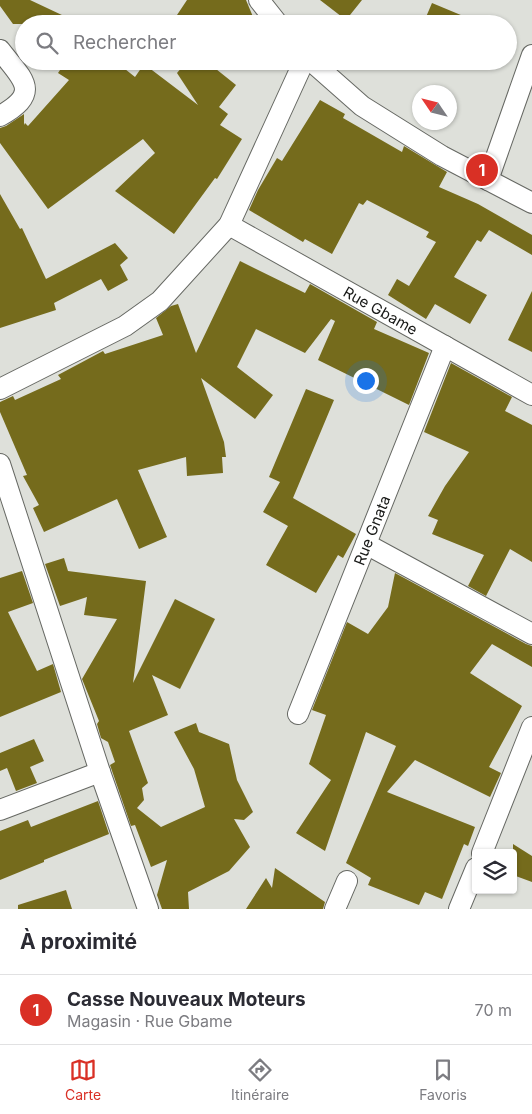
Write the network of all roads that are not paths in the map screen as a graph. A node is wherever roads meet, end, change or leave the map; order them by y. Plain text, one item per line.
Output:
1 (259, 0) edge
2 (271, 15) edge
3 (0, 50) edge
4 (532, 55) edge
5 (15, 70) edge
6 (15, 70) edge
7 (300, 70) edge
8 (321, 70) edge
9 (0, 116) edge
10 (488, 180) junction
11 (532, 203) edge
12 (230, 226) junction
13 (445, 346) junction
14 (0, 389) edge
15 (532, 395) edge
16 (0, 464) edge
17 (366, 544) junction
18 (532, 634) edge
19 (298, 714) dead end
20 (532, 727) edge
21 (100, 772) junction
22 (0, 810) edge
23 (484, 849) edge
24 (472, 878) edge
25 (346, 881) dead end
26 (148, 909) edge
27 (335, 909) edge
28 (459, 909) edge

1 - 2 street
3 - 6 street
4 - 10 street
5 - 9 street
7 - 12 street
8 - 10 street
10 - 11 street
12 - 13 street, Rue Gbame
12 - 14 street
13 - 15 street, Rue Gbame
13 - 17 street, Rue Gnata
16 - 21 street
17 - 18 street
17 - 19 street, Rue Gnata
20 - 23 street
21 - 22 street
21 - 26 street
24 - 28 street
25 - 27 street

